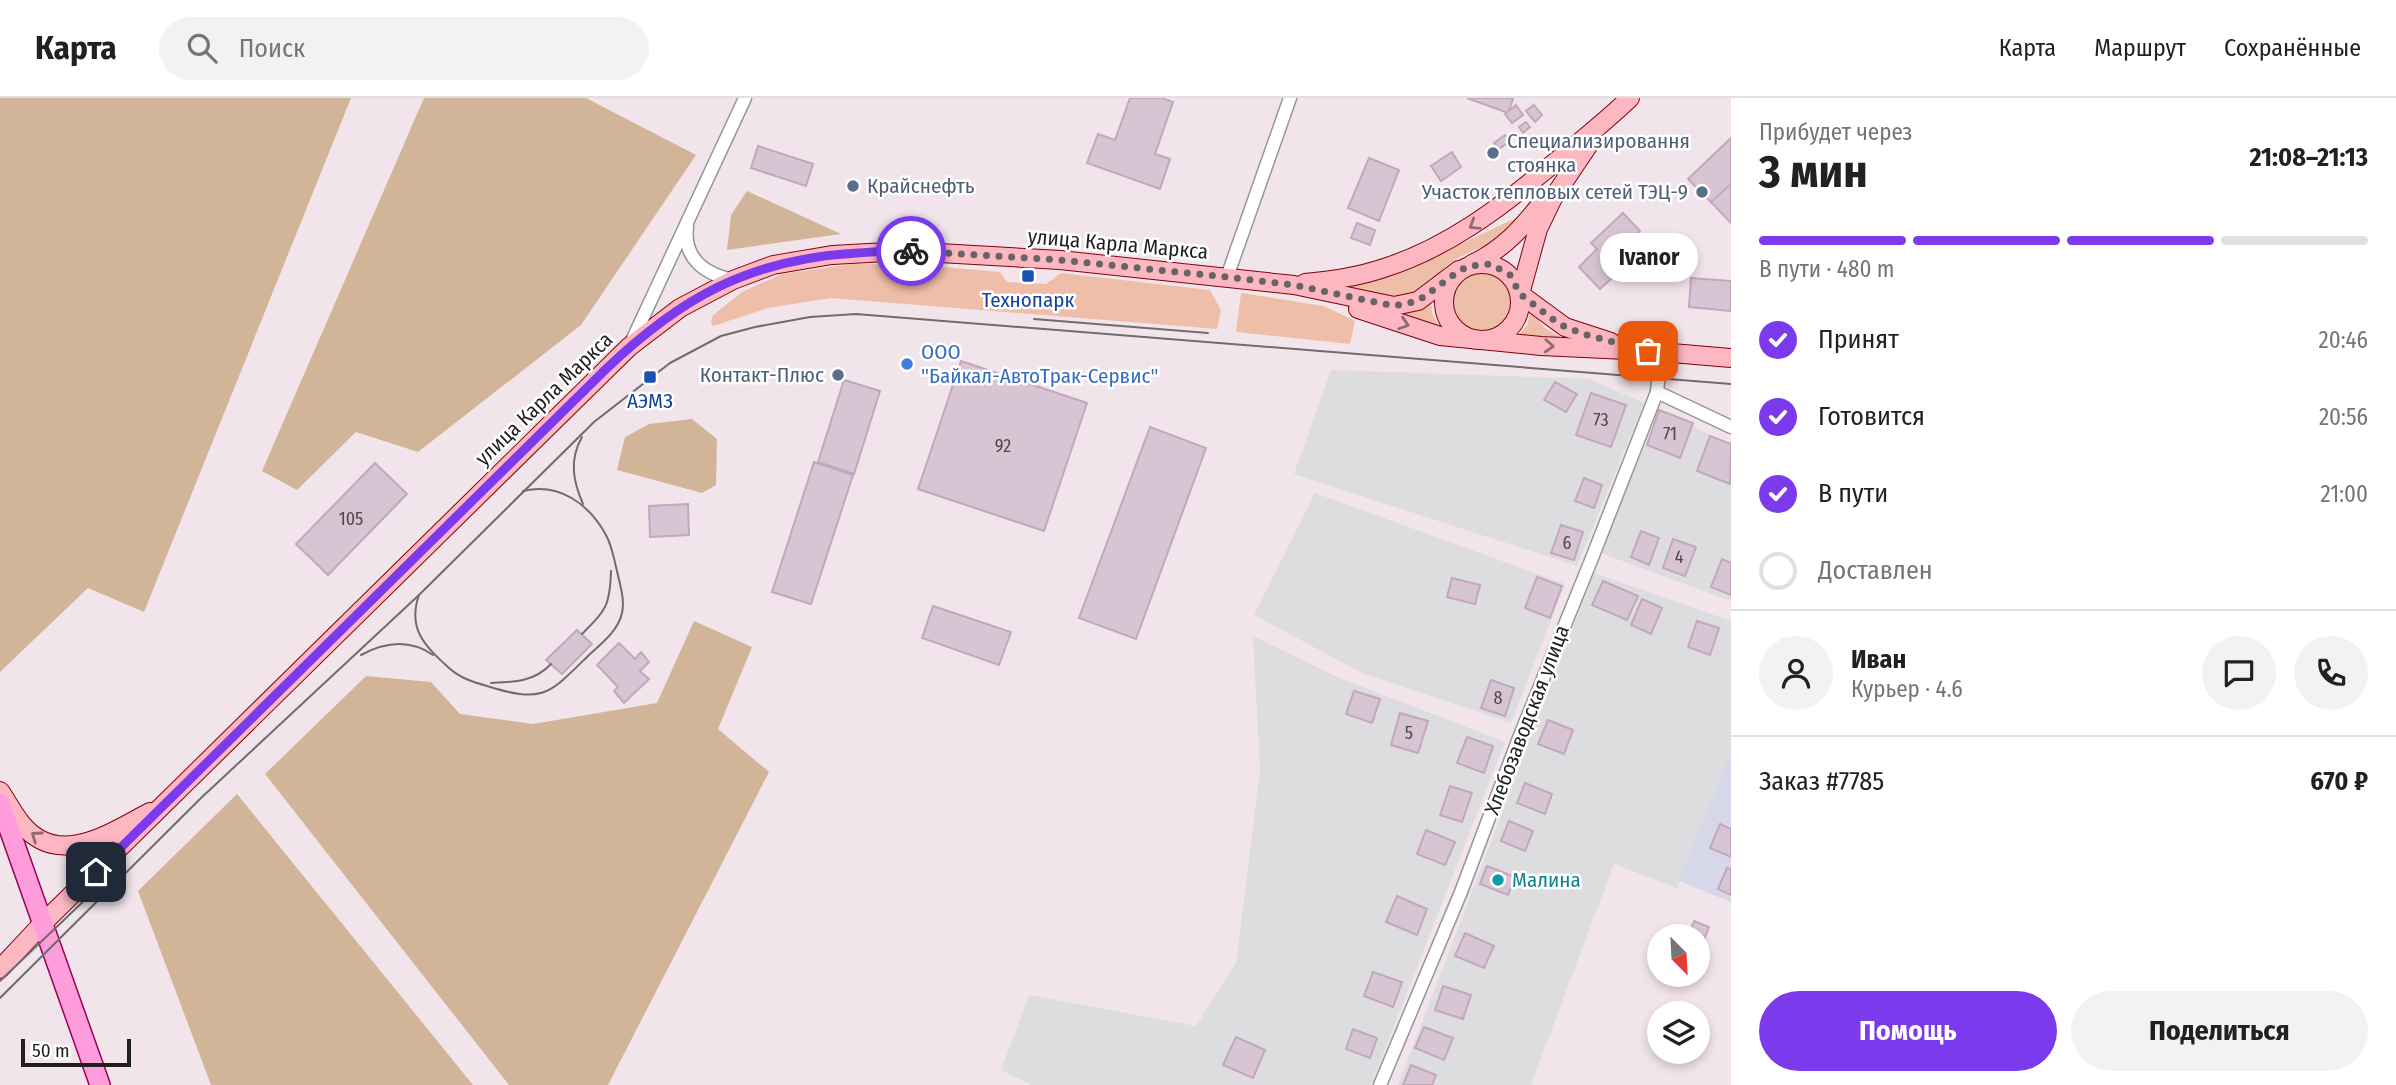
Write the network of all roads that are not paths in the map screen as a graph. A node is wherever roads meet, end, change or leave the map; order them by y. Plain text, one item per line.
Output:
1 (745, 98) edge
2 (1290, 98) edge
3 (1630, 98) edge
4 (1604, 122) junction
5 (688, 220) junction
6 (1464, 268) junction
7 (1227, 277) junction
8 (733, 280) junction
9 (1294, 285) junction
10 (1520, 294) junction
11 (1481, 340) junction
12 (629, 348) junction
13 (1655, 351) junction
14 (1731, 358) edge
15 (1657, 392) junction
16 (1731, 427) edge
17 (0, 791) edge
18 (0, 803) edge
19 (166, 804) junction
20 (43, 923) junction
21 (0, 969) edge
22 (100, 1085) edge
23 (1380, 1085) edge

1 - 5 street
2 - 7 street
3 - 4 street
4 - 6 street, улица Карла Маркса
4 -> 9 street
4 - 10 street
5 - 8 street
5 - 12 street
6 - 9 street, улица Карла Маркса
6 - 10 street
6 - 11 street
7 - 8 street, улица Карла Маркса
7 - 9 street, улица Карла Маркса
8 - 12 street, улица Карла Маркса
9 -> 11 street, улица Карла Маркса
10 - 11 street
10 - 13 street, улица Карла Маркса
11 -> 13 street, улица Карла Маркса
12 - 19 street, улица Карла Маркса
13 - 14 street, улица Карла Маркса
13 - 15 street, Хлебозаводская улица
15 - 16 street
15 - 23 street, Хлебозаводская улица
19 -> 17 street
18 - 20 main road
19 - 20 street, улица Карла Маркса
20 - 21 street, улица Карла Маркса
20 - 22 main road

